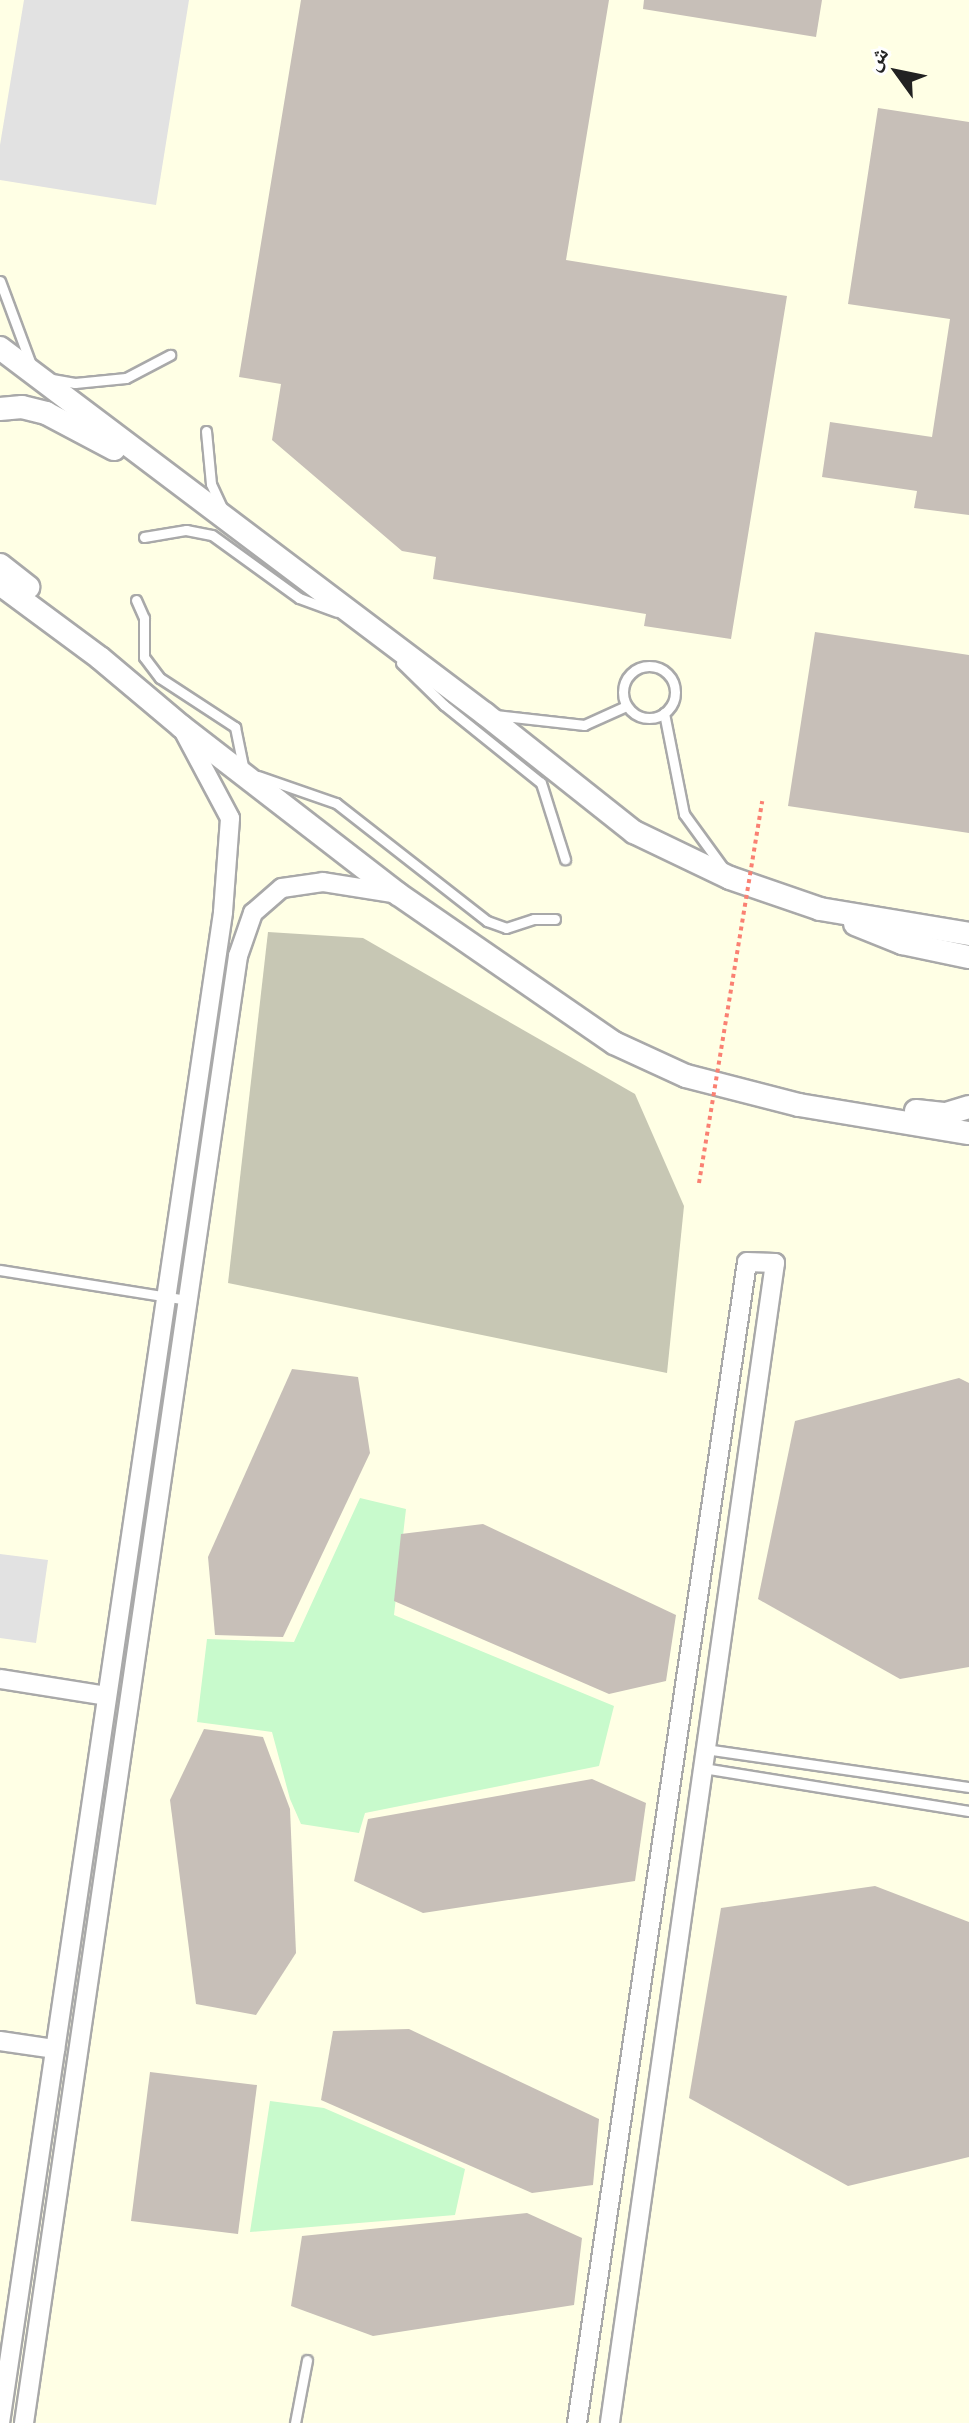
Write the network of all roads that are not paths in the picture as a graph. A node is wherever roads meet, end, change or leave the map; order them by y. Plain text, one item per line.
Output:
1 (0, 281) edge
2 (0, 348) edge
3 (170, 355) dead end
4 (34, 375) junction
5 (0, 409) edge
6 (206, 431) dead end
7 (145, 461) junction
8 (231, 526) junction
9 (144, 537) dead end
10 (0, 565) edge
11 (0, 584) edge
12 (136, 600) dead end
13 (359, 621) junction
14 (100, 658) junction
15 (626, 706) junction
16 (664, 713) junction
17 (485, 714) junction
18 (182, 727) junction
19 (242, 771) junction
20 (565, 859) dead end
21 (730, 878) junction
22 (398, 894) junction
23 (820, 909) junction
24 (555, 919) dead end
25 (969, 934) edge
26 (969, 957) edge
27 (799, 1105) junction
28 (969, 1107) edge
29 (969, 1133) edge
30 (0, 1270) edge
31 (166, 1296) junction
32 (187, 1300) junction
33 (0, 1679) edge
34 (107, 1696) junction
35 (704, 1758) junction
36 (969, 1787) edge
37 (969, 1811) edge
38 (0, 2041) edge
39 (55, 2049) junction
40 (595, 2299) junction
41 (627, 2304) junction
42 (307, 2360) dead end
43 (1, 2413) edge
44 (24, 2423) edge
45 (295, 2423) edge
46 (577, 2423) edge
47 (610, 2423) edge

1 - 4 lane
2 - 4 street
3 - 4 lane
4 - 7 street
5 - 7 street
6 - 8 lane
7 - 8 street
8 - 13 street
9 - 13 lane
10 - 14 street
11 - 14 street
12 - 19 lane
13 - 17 street
13 - 20 lane
14 - 18 street
15 - 16 lane
15 - 16 lane
15 - 17 lane
16 - 21 lane
17 - 21 street
18 - 19 street
18 - 31 street
19 - 22 street
19 - 24 lane
21 - 23 street
22 - 27 street
22 - 32 street
23 - 25 street
23 - 26 street
27 - 28 street
27 - 29 street
30 - 31 lane
31 - 32 lane
31 - 34 street
32 - 44 street
33 - 34 street
34 - 39 street
35 - 36 lane
35 - 37 lane
35 - 40 street
35 - 41 street
38 - 39 street
39 - 43 street
40 - 41 street
40 - 46 street
41 - 47 street
42 - 45 lane

